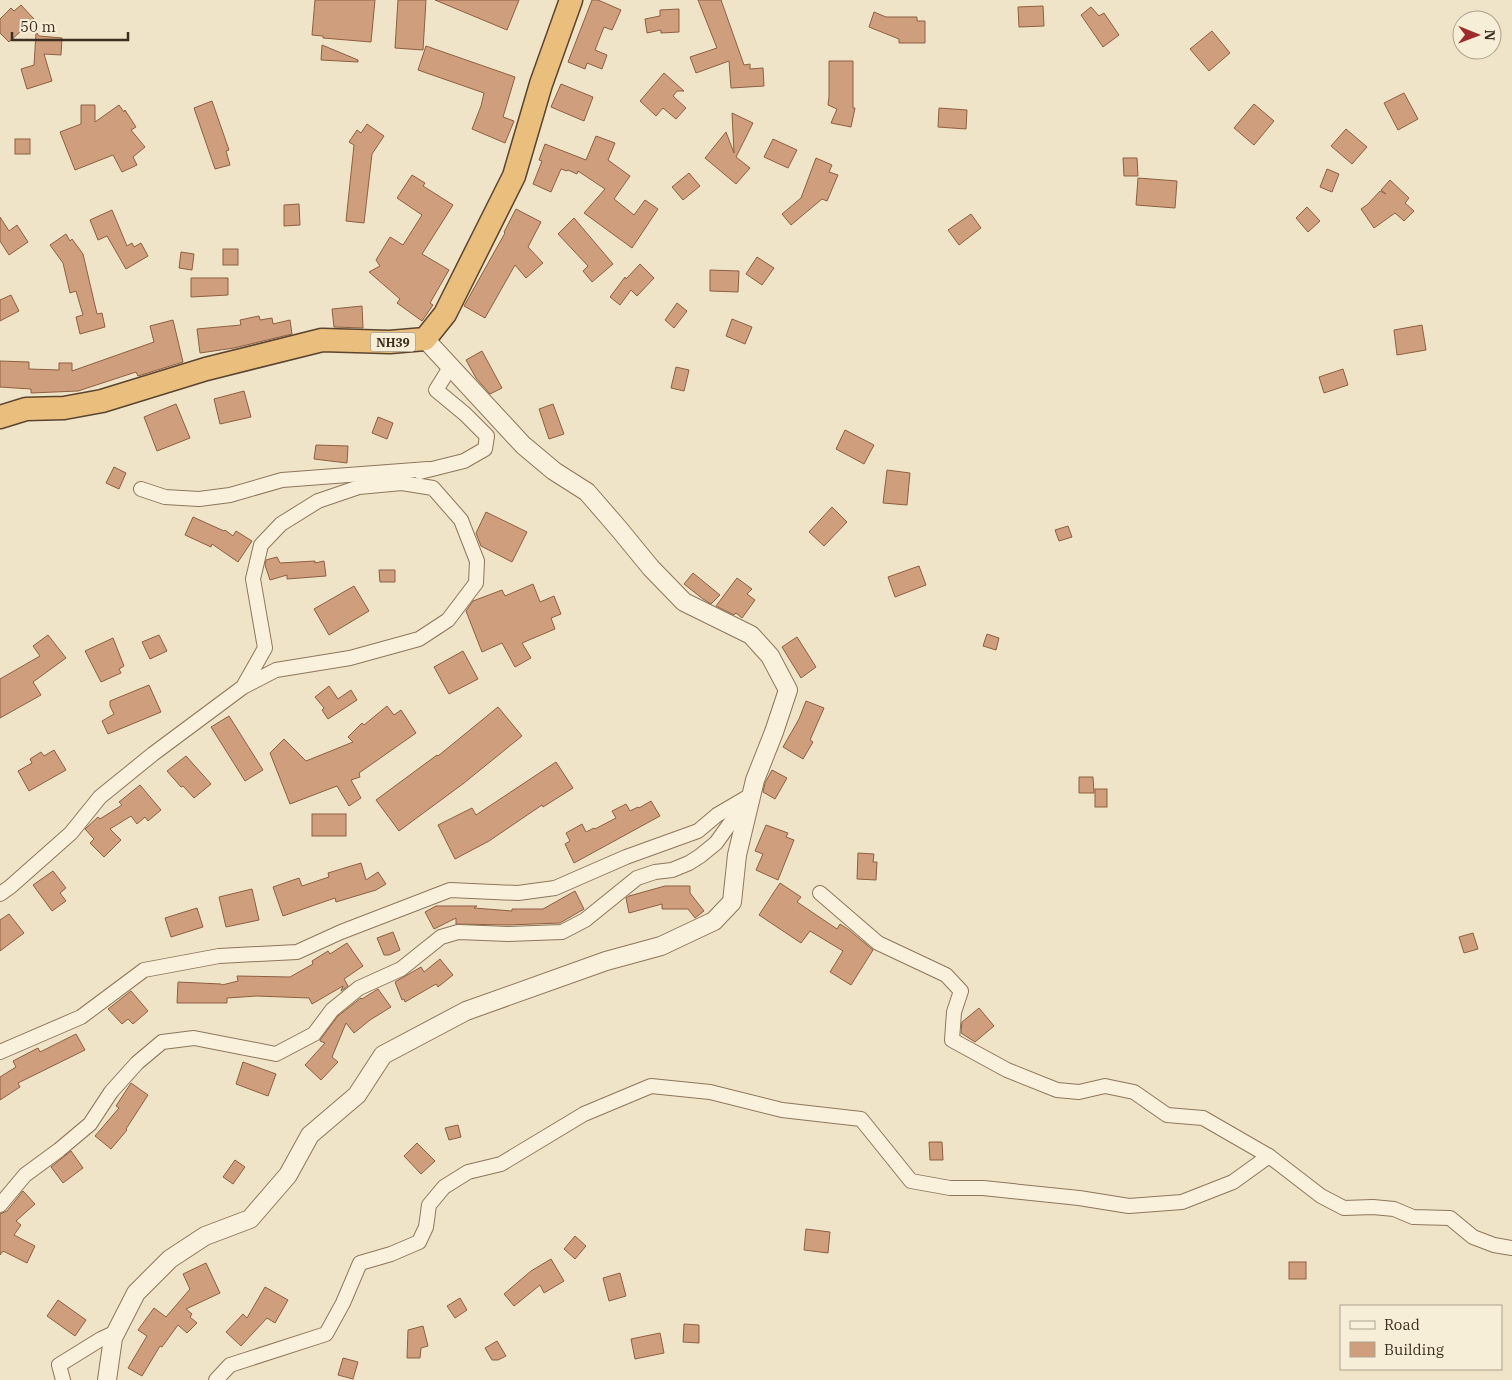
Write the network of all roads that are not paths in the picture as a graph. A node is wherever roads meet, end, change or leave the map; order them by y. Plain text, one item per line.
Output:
1 (571, 0) edge
2 (425, 339) junction
3 (451, 366) junction
4 (0, 417) edge
5 (428, 470) junction
6 (359, 487) junction
7 (141, 489) dead end
8 (243, 687) junction
9 (751, 795) junction
10 (820, 893) dead end
11 (0, 894) edge
12 (0, 1052) edge
13 (1269, 1156) junction
14 (0, 1205) edge
15 (1512, 1248) edge
16 (116, 1332) junction
17 (63, 1380) edge
18 (107, 1380) edge
19 (216, 1380) edge

1 - 2 highway, NH39
2 - 3 street
2 - 4 highway, NH39
3 - 5 street
3 - 9 street
5 - 6 street
5 - 7 street
6 - 8 street
6 - 8 street
8 - 11 street
9 - 12 street
9 - 14 street
9 - 16 street
10 - 13 street
13 - 15 street
13 - 19 street
16 - 17 street
16 - 18 street

